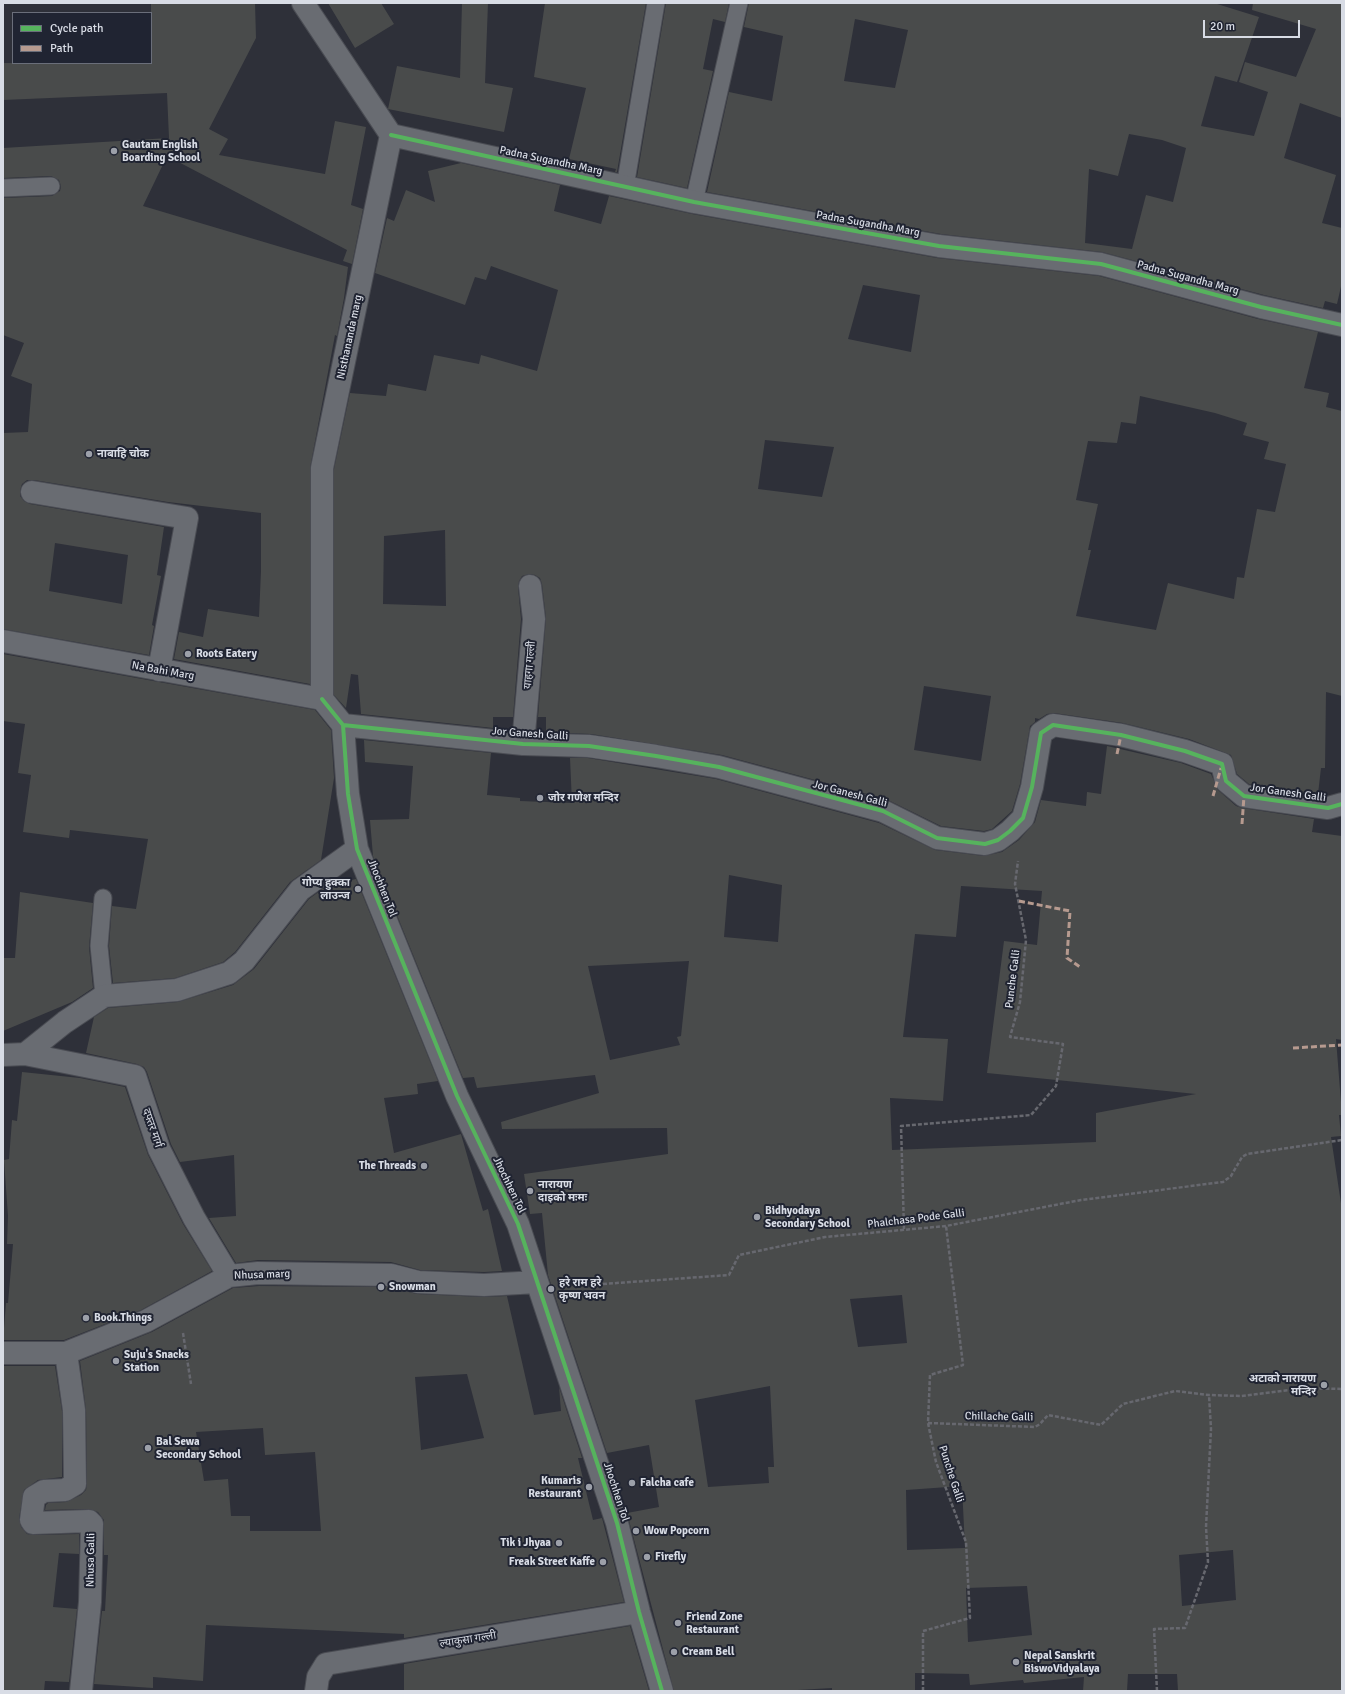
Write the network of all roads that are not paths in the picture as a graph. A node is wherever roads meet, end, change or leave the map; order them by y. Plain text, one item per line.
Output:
1 (303, 3) edge
2 (656, 3) edge
3 (739, 3) edge
4 (392, 135) junction
5 (51, 186) dead end
6 (625, 187) junction
7 (3, 188) edge
8 (694, 202) junction
9 (1342, 325) edge
10 (32, 492) dead end
11 (530, 586) dead end
12 (3, 641) edge
13 (159, 670) junction
14 (322, 699) junction
15 (343, 725) junction
16 (524, 744) junction
17 (1342, 804) edge
18 (357, 849) junction
19 (103, 898) dead end
20 (104, 996) junction
21 (25, 1054) junction
22 (3, 1055) edge
23 (229, 1276) junction
24 (537, 1282) junction
25 (3, 1353) edge
26 (66, 1353) junction
27 (640, 1612) junction
28 (81, 1691) edge
29 (316, 1691) edge
30 (662, 1691) edge

1 - 4 street
2 - 6 lane
3 - 8 lane
4 - 6 street, Padna Sugandha Marg
4 - 14 street, Nisthananda marg
5 - 7 lane
6 - 8 street, Padna Sugandha Marg
8 - 9 street, Padna Sugandha Marg
10 - 13 street
11 - 16 street, याहगा गल्ली
12 - 13 street, Na Bahi Marg
13 - 14 street, Na Bahi Marg
14 - 15 street
15 - 16 street, Jor Ganesh Galli
15 - 18 street, Jhochhen Tol
16 - 17 street, Jor Ganesh Galli
18 - 20 street
18 - 24 street, Jhochhen Tol
19 - 20 lane
20 - 21 street
21 - 22 street
21 - 23 street, दफ्तर मार्ग
23 - 24 street, Nhusa marg
23 - 26 street, Nhusa marg
24 - 27 street, Jhochhen Tol
25 - 26 street, Nhusa marg
26 - 28 street, Nhusa Galli
27 - 29 street, ल्याकुसा गल्ली
27 - 30 street, Jhochhen Tol

